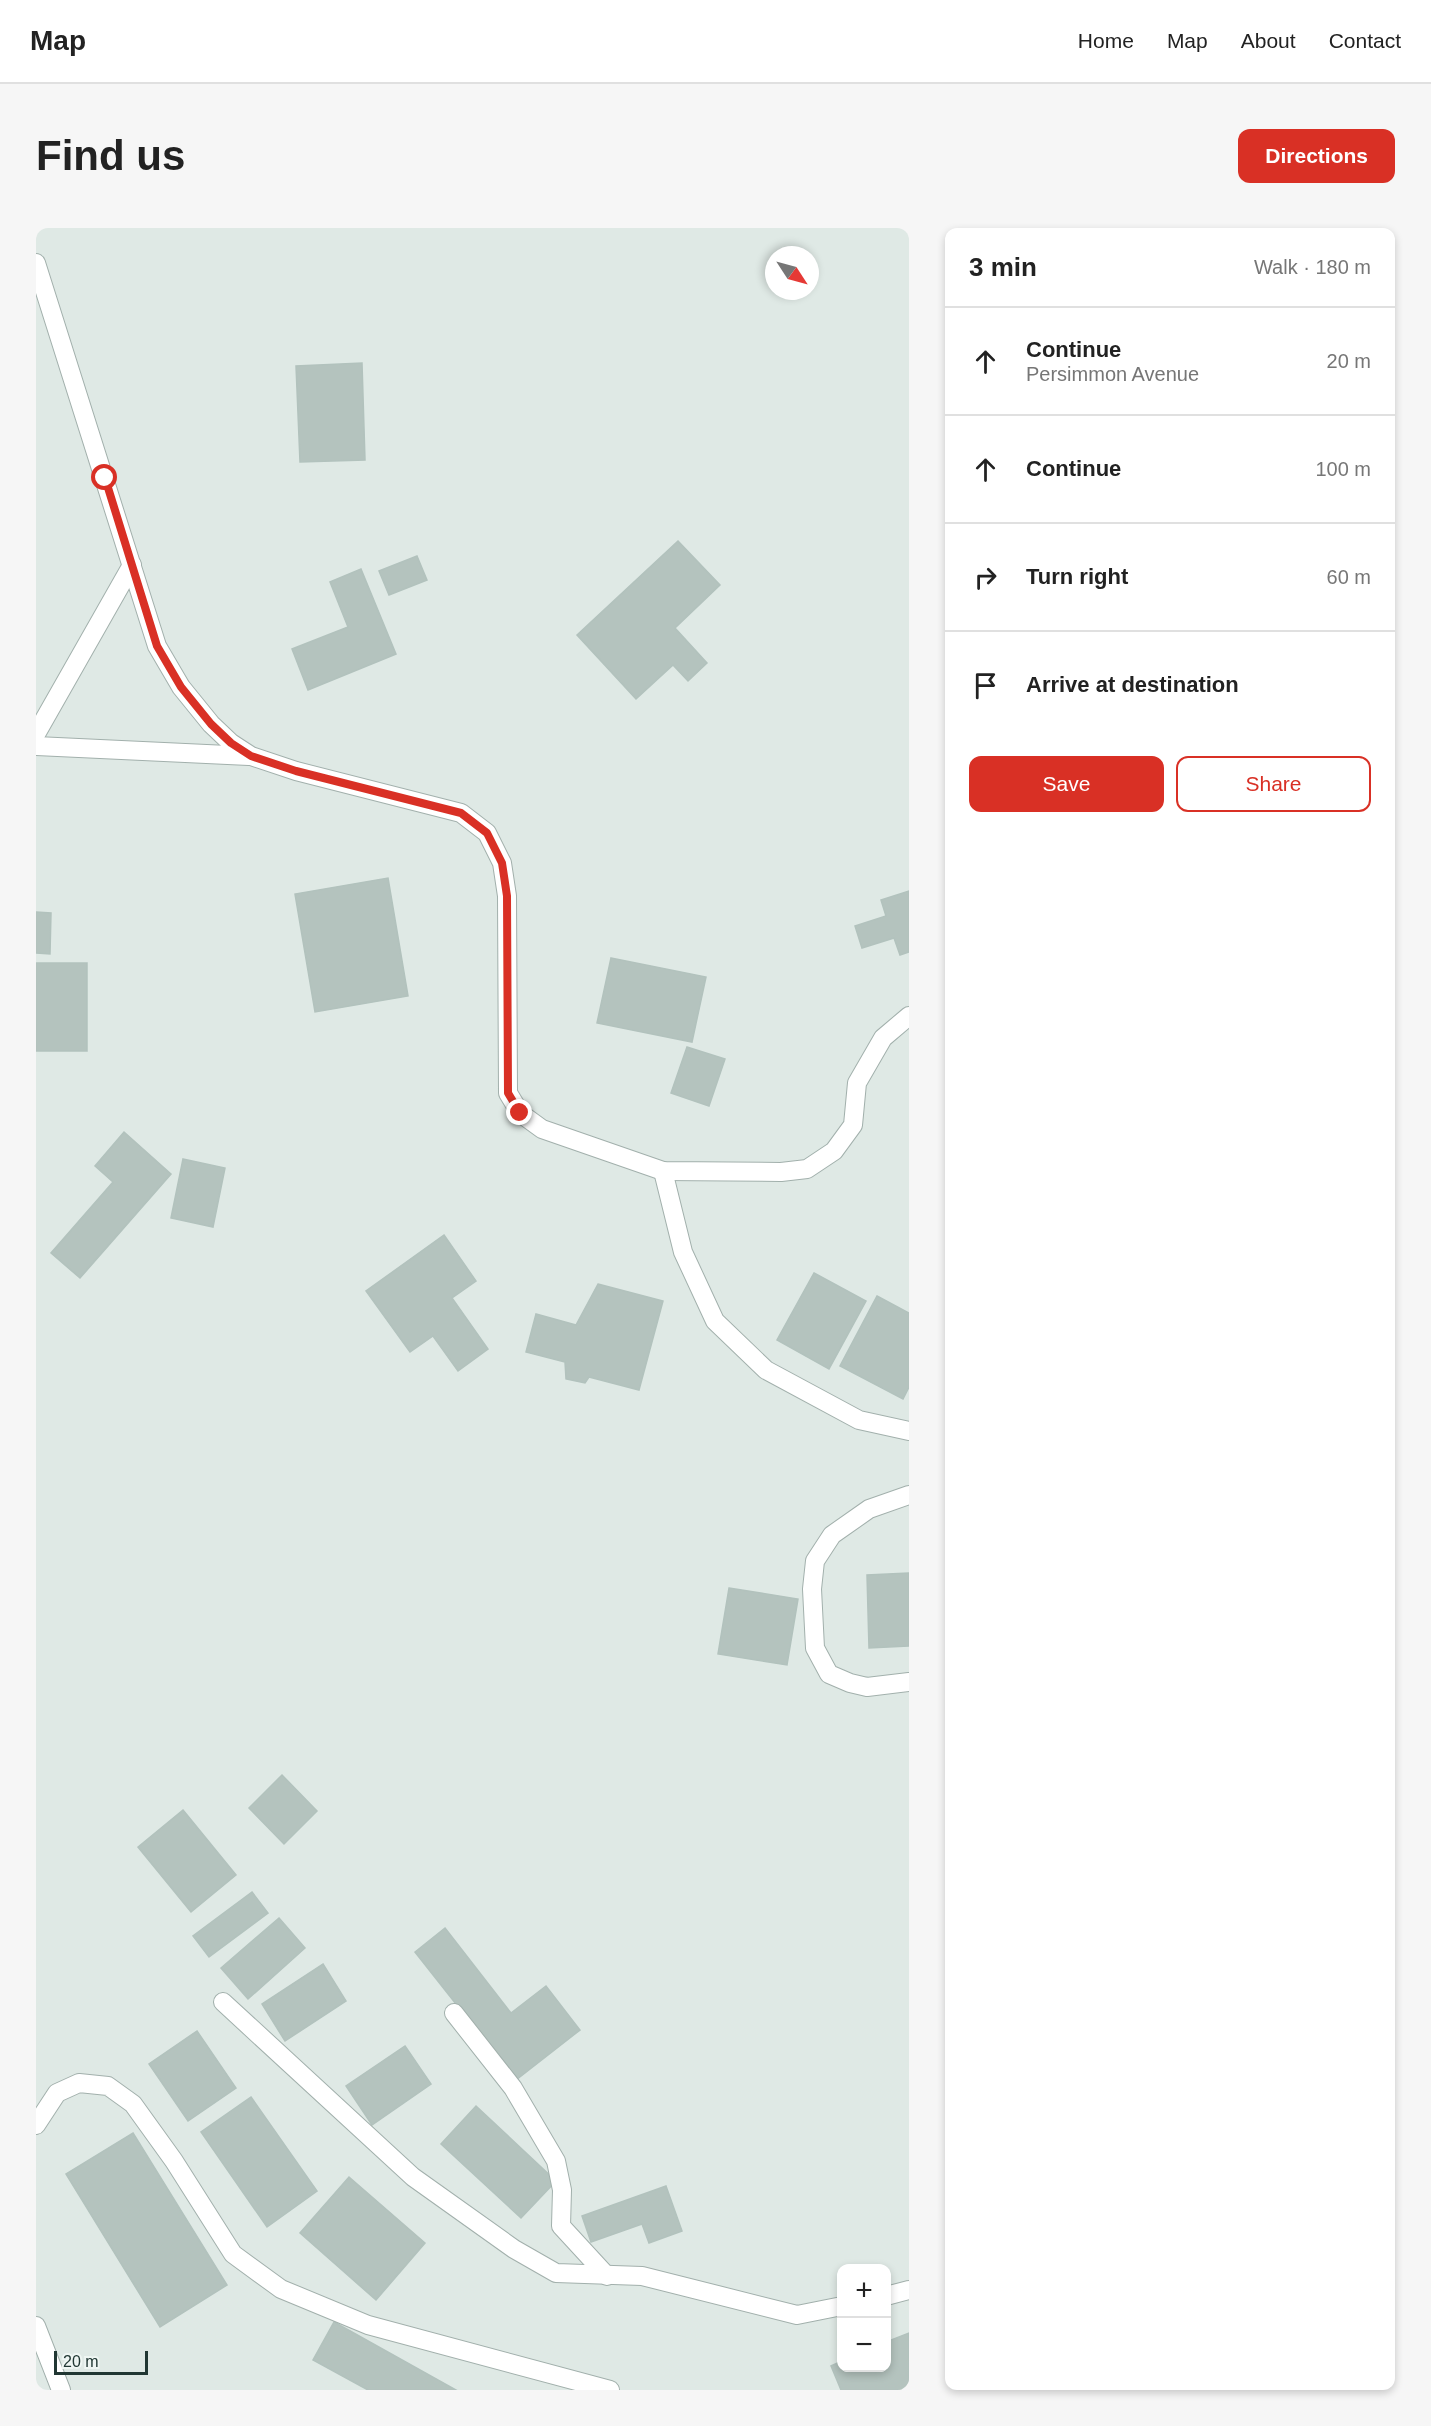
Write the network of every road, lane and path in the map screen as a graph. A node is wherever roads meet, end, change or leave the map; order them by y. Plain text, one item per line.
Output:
1 (36, 263) edge
2 (132, 565) junction
3 (36, 734) edge
4 (36, 746) edge
5 (251, 756) junction
6 (909, 1016) edge
7 (663, 1172) junction
8 (909, 1431) edge
9 (909, 1495) edge
10 (909, 1682) edge
11 (223, 2002) dead end
12 (454, 2013) dead end
13 (36, 2126) edge
14 (607, 2276) junction
15 (909, 2290) edge
16 (891, 2295) edge
17 (837, 2307) edge
18 (36, 2326) edge
19 (61, 2390) edge
20 (610, 2390) edge

1 - 2 street
2 - 3 street
2 - 5 street
4 - 5 street
5 - 7 street
6 - 7 street
7 - 8 street
9 - 10 street
11 - 14 street
12 - 14 street
13 - 20 street
14 - 17 street
15 - 16 street
18 - 19 street

